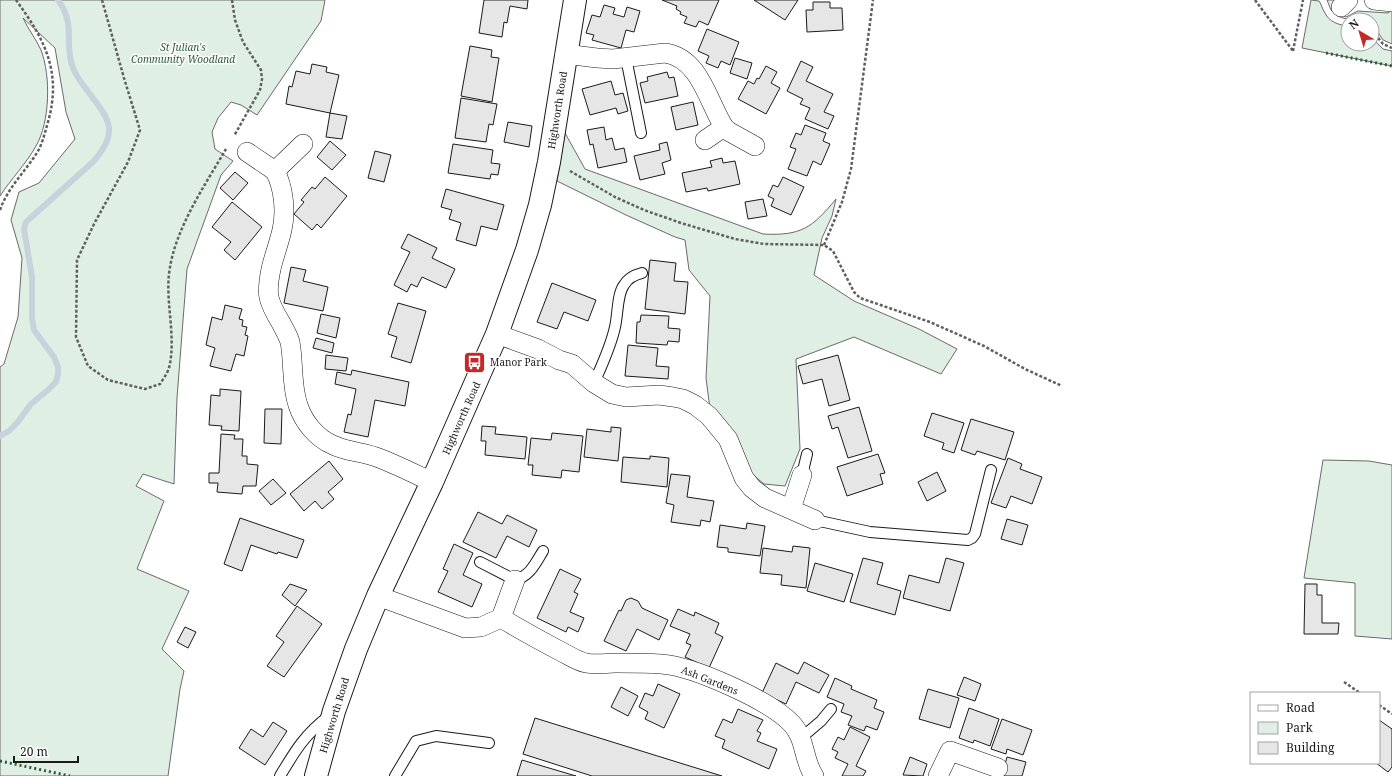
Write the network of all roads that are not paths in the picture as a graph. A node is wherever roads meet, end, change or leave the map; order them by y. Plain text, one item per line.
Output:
1 (575, 0) edge
2 (1374, 0) edge
3 (1392, 2) edge
4 (565, 54) junction
5 (626, 58) junction
6 (724, 127) junction
7 (642, 133) dead end
8 (705, 140) dead end
9 (304, 144) dead end
10 (754, 146) dead end
11 (247, 152) dead end
12 (275, 171) junction
13 (642, 273) dead end
14 (497, 334) junction
15 (594, 383) junction
16 (807, 454) dead end
17 (992, 470) dead end
18 (802, 475) joint
19 (432, 482) junction
20 (791, 509) junction
21 (816, 520) joint
22 (543, 551) dead end
23 (480, 562) dead end
24 (515, 580) junction
25 (378, 596) junction
26 (501, 618) junction
27 (831, 709) dead end
28 (334, 713) junction
29 (801, 738) junction
30 (489, 743) dead end
31 (998, 768) dead end
32 (280, 776) edge
33 (316, 776) edge
34 (395, 776) edge
35 (814, 776) edge
36 (938, 776) edge

1 - 4 street, Highworth Road
2 - 3 street
4 - 5 street
4 - 14 street, Highworth Road
5 - 6 street
5 - 7 lane
6 - 8 street
6 - 10 street
9 - 12 street
11 - 12 street
12 - 19 street
13 - 15 lane
14 - 15 street
14 - 19 street, Highworth Road
15 - 20 street
16 - 18 lane
17 - 21 lane
18 - 20 street
19 - 25 street, Highworth Road
20 - 21 street
22 - 24 lane
23 - 24 lane
24 - 26 street
25 - 26 street
25 - 28 street, Highworth Road
26 - 29 street, Ash Gardens
27 - 29 lane
28 - 32 lane
28 - 33 street, Highworth Road
29 - 35 street, Ash Gardens
30 - 34 lane
31 - 36 street

